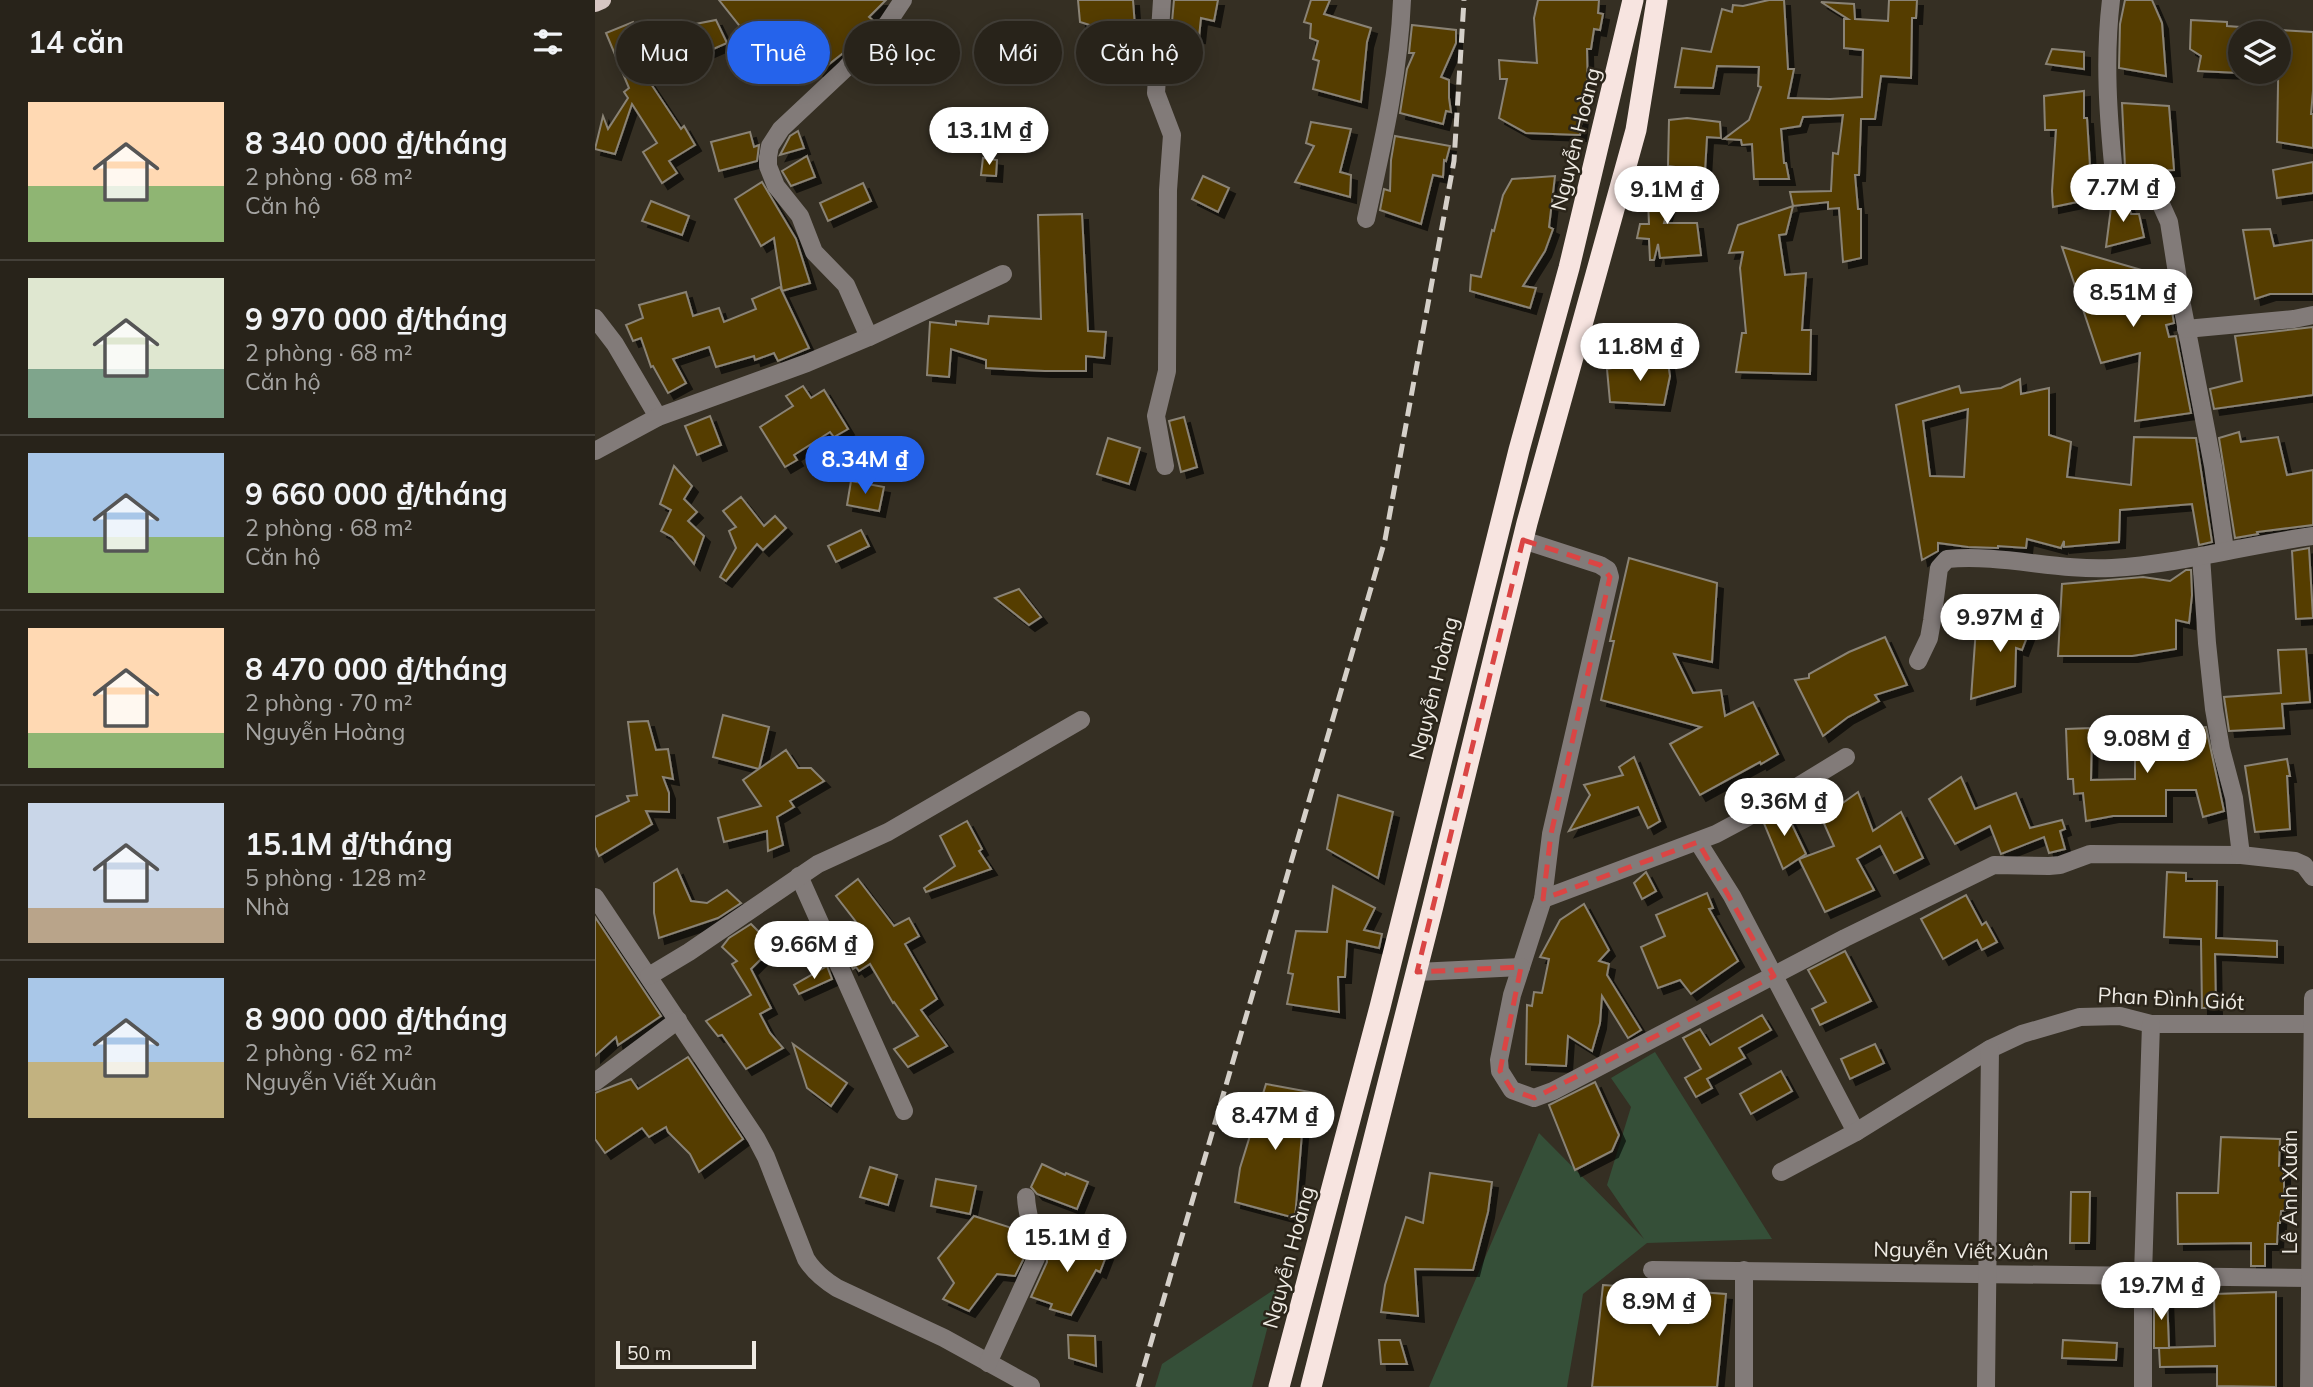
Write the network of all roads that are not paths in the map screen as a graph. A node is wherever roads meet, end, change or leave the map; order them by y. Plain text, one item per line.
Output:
1 (602, 0) edge
2 (903, 0) edge
3 (1162, 0) edge
4 (1402, 0) edge
5 (1633, 0) edge
6 (1657, 0) edge
7 (2111, 0) edge
8 (595, 3) edge
9 (1366, 219) dead end
10 (1003, 274) dead end
11 (2313, 315) edge
12 (595, 318) edge
13 (2186, 329) junction
14 (869, 337) junction
15 (658, 417) junction
16 (595, 451) edge
17 (1165, 466) dead end
18 (2313, 536) edge
19 (1523, 540) junction
20 (2225, 550) junction
21 (2201, 556) junction
22 (1918, 661) dead end
23 (1081, 720) dead end
24 (1846, 757) dead end
25 (1698, 842) junction
26 (2241, 855) junction
27 (2312, 874) edge
28 (799, 876) junction
29 (595, 897) edge
30 (1543, 899) junction
31 (1521, 967) junction
32 (1417, 972) junction
33 (649, 976) junction
34 (1775, 976) junction
35 (2313, 998) edge
36 (678, 1020) junction
37 (2151, 1024) junction
38 (2312, 1024) edge
39 (1990, 1048) junction
40 (595, 1082) edge
41 (904, 1111) dead end
42 (1856, 1132) junction
43 (1781, 1172) dead end
44 (1026, 1197) dead end
45 (1652, 1270) dead end
46 (1744, 1270) junction
47 (1989, 1272) junction
48 (2143, 1275) junction
49 (2311, 1278) junction
50 (988, 1363) junction
51 (1031, 1385) edge
52 (1279, 1387) edge
53 (1311, 1387) edge
54 (1744, 1387) edge
55 (1986, 1387) edge
56 (2143, 1387) edge
57 (2309, 1387) edge

1 - 8 main road
2 - 14 street
3 - 17 street
4 - 9 street
5 - 52 highway, Nguyễn Hoàng
6 - 19 highway
7 - 13 street
10 - 14 street
11 - 13 street
12 - 15 street
13 - 20 street
14 - 15 street
15 - 16 street
18 - 20 street
19 - 30 street
19 - 32 highway
20 - 21 street
21 - 22 street
21 - 26 street
23 - 28 street
24 - 25 street
25 - 30 street
25 - 34 street
26 - 27 street
26 - 34 street
28 - 33 street
28 - 41 street
29 - 33 street
30 - 31 street
31 - 32 street
31 - 34 street
32 - 53 highway
33 - 36 street
34 - 42 street
35 - 38 street, Lê Anh Xuân
36 - 40 street
36 - 50 street
37 - 38 street, Phan Đình Giót
37 - 39 street, Phan Đình Giót
37 - 48 street
38 - 49 street, Lê Anh Xuân
39 - 42 street, Phan Đình Giót
39 - 47 street
42 - 43 street, Phan Đình Giót
44 - 50 street
45 - 46 street, Nguyễn Viết Xuân
46 - 47 street, Nguyễn Viết Xuân
46 - 54 street
47 - 48 street, Nguyễn Viết Xuân
47 - 55 street
48 - 49 street, Nguyễn Viết Xuân
48 - 56 street
49 - 57 street, Lê Anh Xuân
50 - 51 street

